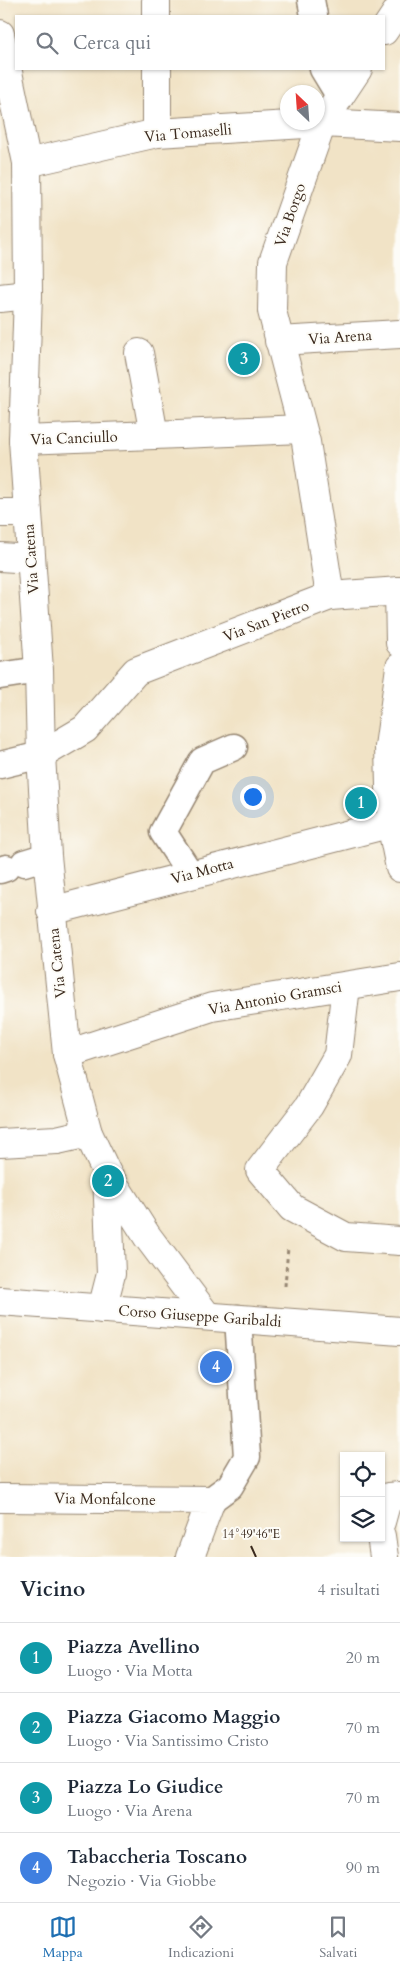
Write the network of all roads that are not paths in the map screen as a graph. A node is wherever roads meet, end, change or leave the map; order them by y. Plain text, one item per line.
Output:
1 (156, 0) edge
2 (311, 0) edge
3 (400, 7) edge
4 (156, 15) edge
5 (314, 15) edge
6 (385, 30) edge
7 (0, 34) edge
8 (157, 70) edge
9 (324, 70) edge
10 (357, 70) edge
11 (340, 97) junction
12 (325, 119) edge
13 (325, 123) edge
14 (280, 126) edge
15 (400, 127) edge
16 (320, 130) edge
17 (158, 133) junction
18 (27, 163) junction
19 (28, 295) junction
20 (0, 298) edge
21 (400, 334) edge
22 (279, 341) junction
23 (139, 353) dead end
24 (154, 435) junction
25 (304, 436) junction
26 (23, 440) junction
27 (0, 513) edge
28 (28, 513) junction
29 (0, 557) edge
30 (31, 559) junction
31 (400, 591) edge
32 (330, 596) junction
33 (400, 643) edge
34 (400, 667) edge
35 (39, 670) junction
36 (0, 676) edge
37 (234, 746) dead end
38 (41, 755) junction
39 (0, 765) edge
40 (395, 822) edge
41 (398, 860) edge
42 (19, 864) edge
43 (191, 875) junction
44 (51, 911) junction
45 (400, 977) edge
46 (346, 986) junction
47 (67, 1054) junction
48 (88, 1133) junction
49 (0, 1143) edge
50 (107, 1173) junction
51 (400, 1241) edge
52 (0, 1301) edge
53 (102, 1309) junction
54 (207, 1316) junction
55 (238, 1318) junction
56 (400, 1330) edge
57 (400, 1496) edge
58 (0, 1498) edge
59 (211, 1500) junction
60 (385, 1508) edge
61 (382, 1542) edge
62 (190, 1557) edge
63 (384, 1557) edge

1 - 4 street
2 - 5 street
3 - 6 street
7 - 18 street, Via Catena
8 - 17 street
9 - 11 street
10 - 11 street, Via Borgo
11 - 12 street, Via Borgo
13 - 15 street, Via Tomaselli
14 - 17 street, Via Tomaselli
16 - 22 street, Via Borgo
17 - 18 street, Via Tomaselli
18 - 19 street, Via Catena
19 - 20 street
19 - 26 street, Via Catena
21 - 22 street, Via Arena
22 - 25 street, Via Borgo
23 - 24 street
24 - 25 street, Via Canciullo
24 - 26 street, Via Canciullo
25 - 32 street
26 - 28 street, Via Catena
27 - 28 street
28 - 30 street, Via Catena
29 - 30 street
30 - 35 street, Via Catena
31 - 32 street, Via San Pietro
31 - 33 street
32 - 38 street, Via San Pietro
34 - 40 street
35 - 36 street
35 - 38 street, Via Catena
37 - 43 street
38 - 39 street
38 - 42 street, Via Catena
40 - 41 street
40 - 43 street, Via Motta
42 - 44 street, Via Catena
43 - 44 street, Via Motta
44 - 47 street, Via Catena
45 - 46 street, Via Antonio Gramsci
46 - 47 street, Via Antonio Gramsci
46 - 51 street
47 - 48 street, Via Catena
48 - 49 street
48 - 50 street, Via Catena
50 - 53 street
50 - 54 street, Via Catena
52 - 53 street, Corso Giuseppe Garibaldi
53 - 54 street, Corso Giuseppe Garibaldi
54 - 55 street, Corso Giuseppe Garibaldi
55 - 56 street, Corso Giuseppe Garibaldi
55 - 59 street
57 - 60 street
58 - 59 street, Via Monfalcone
59 - 62 street
61 - 63 street

